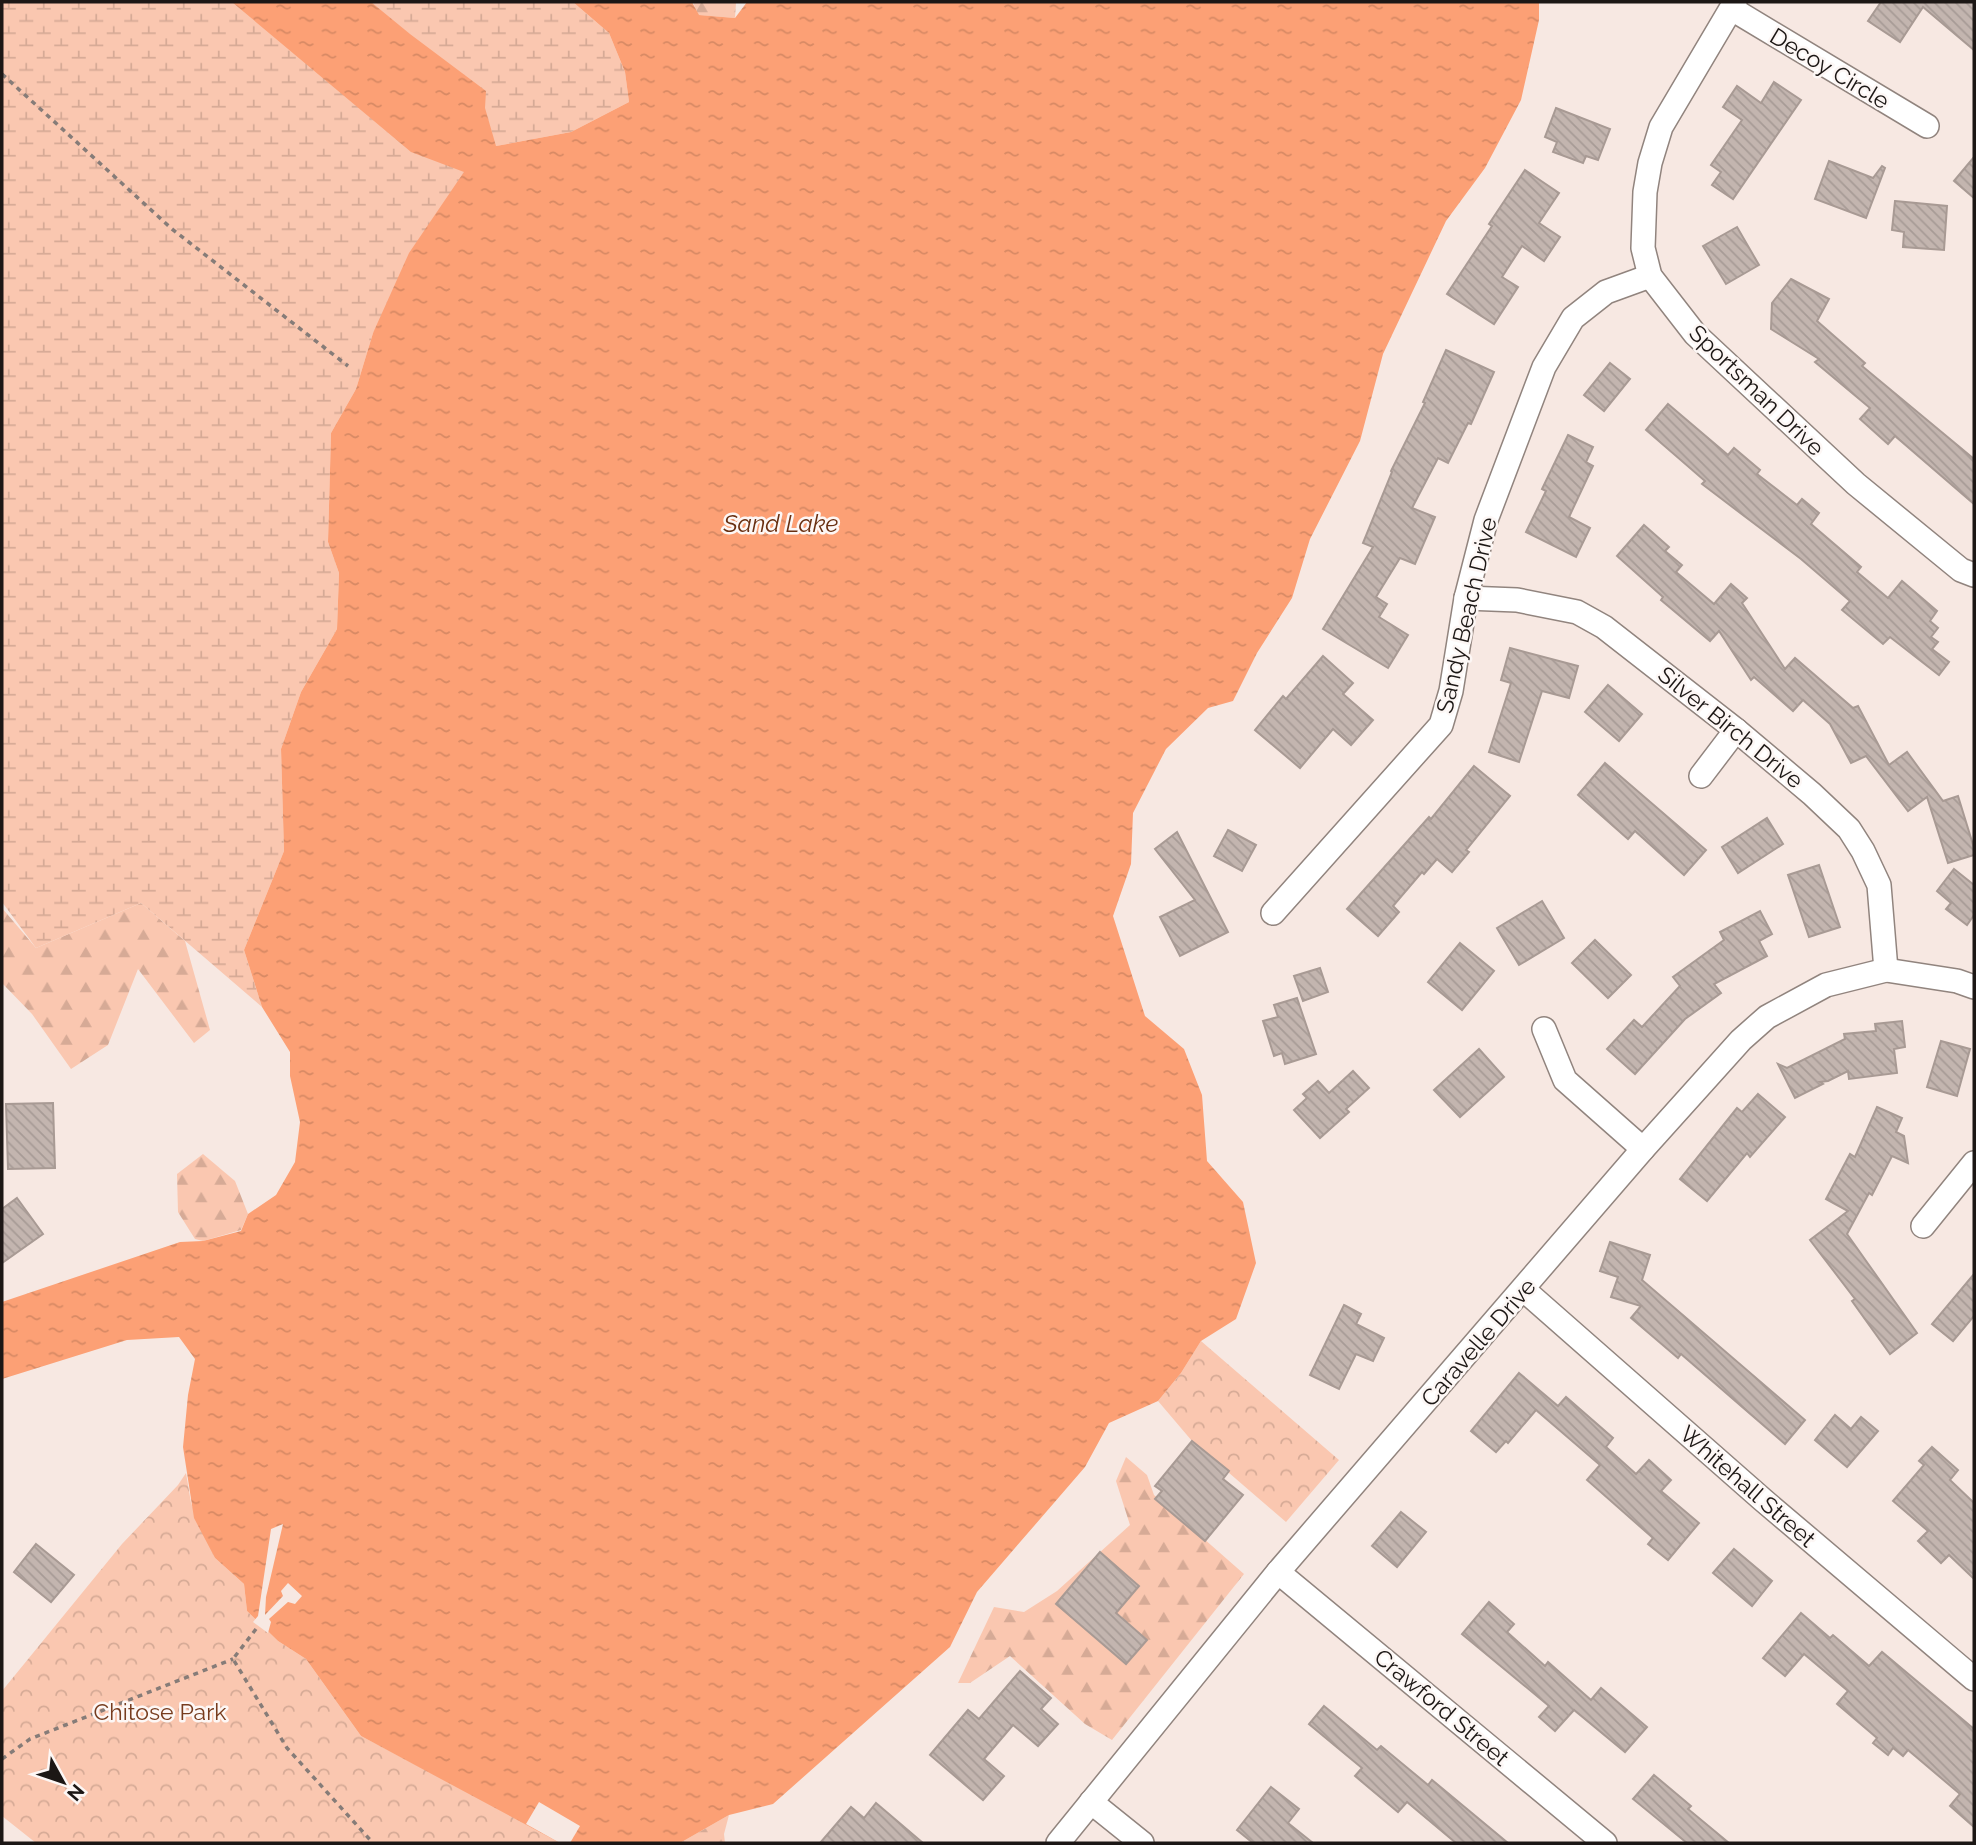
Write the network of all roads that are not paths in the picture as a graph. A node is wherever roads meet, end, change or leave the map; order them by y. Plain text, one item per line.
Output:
1 (1733, 5) edge
2 (1927, 126) dead end
3 (1650, 276) junction
4 (1974, 575) edge
5 (1466, 598) junction
6 (1736, 730) junction
7 (1701, 776) dead end
8 (1273, 913) dead end
9 (1886, 970) junction
10 (1974, 987) edge
11 (1544, 1029) dead end
12 (1643, 1149) junction
13 (1974, 1163) edge
14 (1923, 1226) dead end
15 (1524, 1290) junction
16 (1278, 1572) junction
17 (1974, 1679) edge
18 (1091, 1802) junction
19 (1058, 1843) edge
20 (1142, 1843) edge
21 (1605, 1843) edge

1 - 2 street, Decoy Circle
1 - 3 street, Sportsman Drive
3 - 4 street, Sportsman Drive
3 - 5 street, Sandy Beach Drive
5 - 6 street, Silver Birch Drive
5 - 8 street, Sandy Beach Drive
6 - 7 street
6 - 9 street, Silver Birch Drive
9 - 10 street, Caravelle Drive
9 - 12 street, Caravelle Drive
11 - 12 street
12 - 15 street, Caravelle Drive
13 - 14 street
15 - 16 street, Caravelle Drive
15 - 17 street, Whitehall Street
16 - 18 street, Caravelle Drive
16 - 21 street, Crawford Street
18 - 19 street, Caravelle Drive
18 - 20 street

